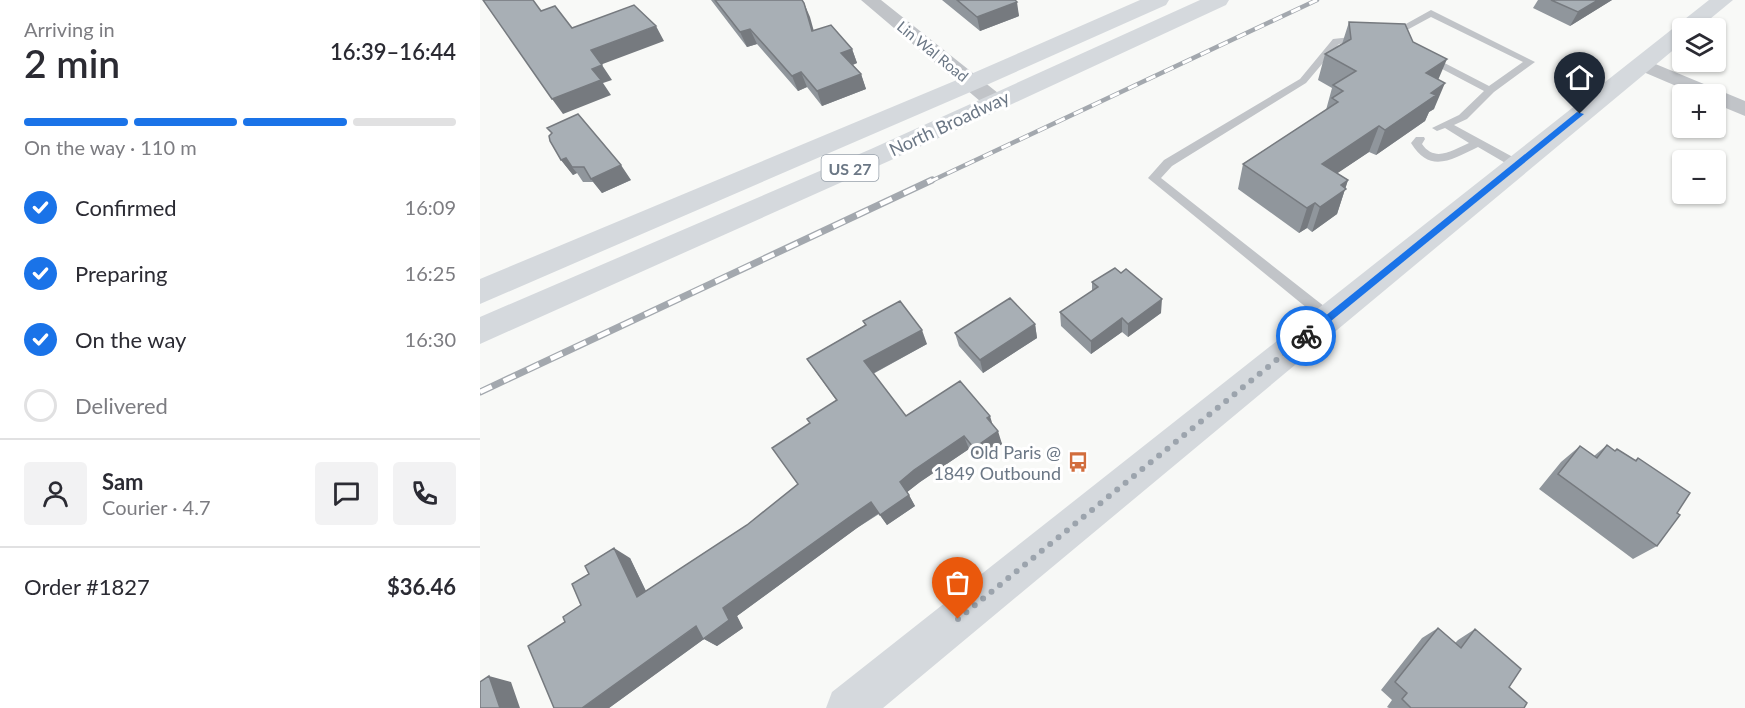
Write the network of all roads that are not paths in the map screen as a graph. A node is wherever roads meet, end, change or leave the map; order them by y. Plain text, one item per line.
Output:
1 (870, 0) edge
2 (1158, 0) edge
3 (1722, 0) edge
4 (1214, 1) edge
5 (1699, 18) edge
6 (1672, 39) edge
7 (1419, 53) edge
8 (1641, 64) junction
9 (972, 82) junction
10 (1688, 84) edge
11 (1490, 90) junction
12 (1726, 100) edge
13 (996, 102) junction
14 (1745, 109) edge
15 (1420, 139) dead end
16 (1478, 143) junction
17 (1518, 165) junction
18 (480, 292) edge
19 (1329, 318) junction
20 (480, 331) edge
21 (848, 708) edge

1 - 9 street, Lin Wal Road
2 - 9 main road, North Broadway / US 27
3 - 5 main road
4 - 13 main road, North Broadway / US 27
6 - 8 main road
7 - 11 lane
8 - 10 street
8 - 17 main road
9 - 13 street, Lin Wal Road
9 - 18 main road, North Broadway / US 27
11 - 16 lane
11 - 19 lane
12 - 14 street
13 - 20 main road, North Broadway / US 27
15 - 16 lane
16 - 17 lane
17 - 19 main road
19 - 21 main road

